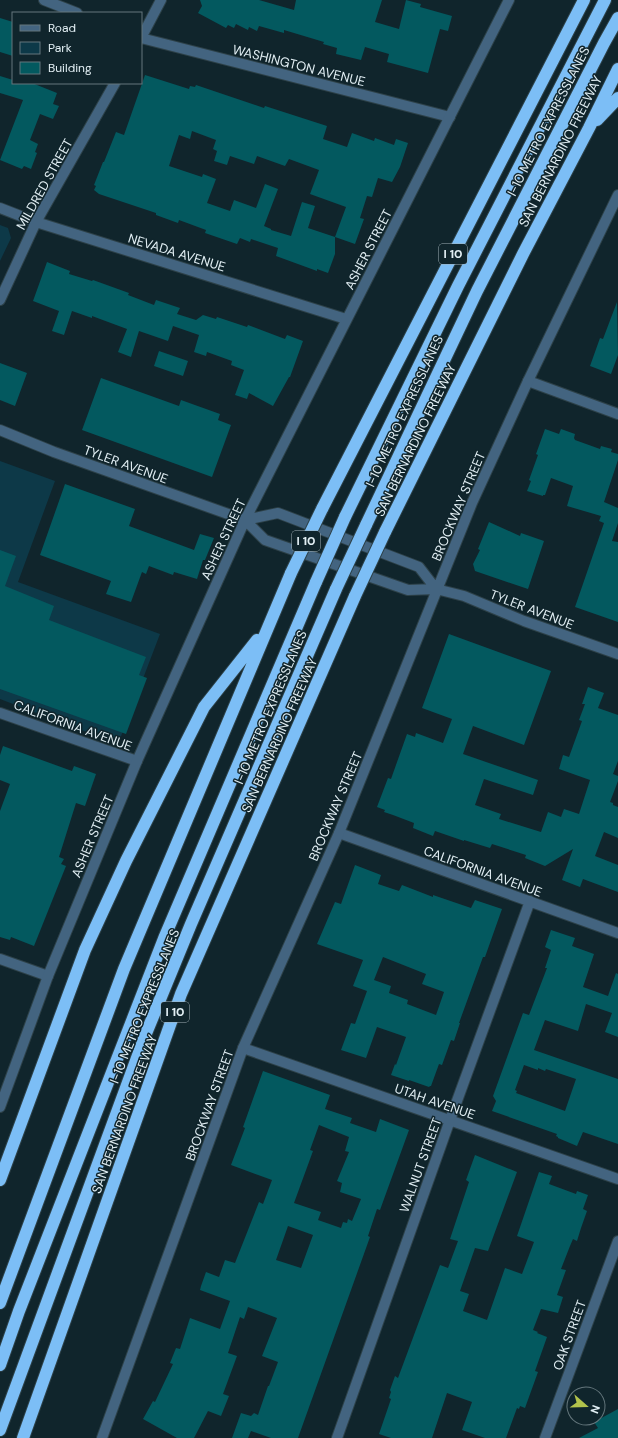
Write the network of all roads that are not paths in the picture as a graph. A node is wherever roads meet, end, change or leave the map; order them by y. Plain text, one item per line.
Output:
1 (44, 0) edge
2 (161, 0) edge
3 (509, 0) edge
4 (584, 0) edge
5 (606, 0) edge
6 (75, 12) edge
7 (618, 18) edge
8 (142, 36) edge
9 (142, 38) edge
10 (618, 69) edge
11 (114, 84) edge
12 (618, 98) edge
13 (450, 117) junction
14 (589, 128) junction
15 (618, 195) edge
16 (0, 208) edge
17 (36, 222) junction
18 (0, 300) edge
19 (346, 319) junction
20 (528, 381) junction
21 (618, 414) edge
22 (0, 430) edge
23 (245, 520) junction
24 (436, 589) junction
25 (267, 628) junction
26 (618, 654) edge
27 (0, 713) edge
28 (137, 761) junction
29 (339, 833) junction
30 (530, 902) junction
31 (618, 933) edge
32 (0, 959) edge
33 (48, 976) junction
34 (243, 1048) junction
35 (0, 1107) edge
36 (450, 1120) junction
37 (0, 1180) edge
38 (618, 1180) edge
39 (618, 1241) edge
40 (0, 1303) edge
41 (0, 1365) edge
42 (37, 1398) junction
43 (0, 1430) edge
44 (23, 1438) edge
45 (32, 1438) edge
46 (102, 1438) edge
47 (337, 1438) edge
48 (545, 1438) edge

1 - 6 street
2 - 8 street
3 - 13 street, ASHER STREET
4 - 25 highway, I 10, bridge
5 - 41 highway, I-10 METRO EXPRESSLANES, bridge
7 - 43 highway, I-10 METRO EXPRESSLANES, bridge
9 - 13 street, WASHINGTON AVENUE
10 - 14 highway, SAN BERNARDINO FREEWAY / I 10
11 - 17 street, MILDRED STREET
12 - 14 highway
13 - 19 street, ASHER STREET
14 - 42 highway, SAN BERNARDINO FREEWAY / I 10, bridge
15 - 20 street, BROCKWAY STREET
16 - 17 street, NEVADA AVENUE
17 - 18 street, MILDRED STREET
17 - 19 street, NEVADA AVENUE
19 - 23 street, ASHER STREET
20 - 21 street
20 - 24 street, BROCKWAY STREET
22 - 23 street, TYLER AVENUE
23 - 24 street, TYLER AVENUE
23 - 24 street
23 - 28 street, ASHER STREET
24 - 26 street, TYLER AVENUE
24 - 29 street, BROCKWAY STREET
25 - 37 highway
25 - 40 highway, I 10
27 - 28 street, CALIFORNIA AVENUE
28 - 33 street, ASHER STREET
29 - 30 street, CALIFORNIA AVENUE
29 - 34 street, BROCKWAY STREET
30 - 31 street, CALIFORNIA AVENUE
30 - 36 street, WALNUT STREET
32 - 33 street
33 - 35 street, ASHER STREET
34 - 36 street, UTAH AVENUE
34 - 46 street, BROCKWAY STREET
36 - 38 street, UTAH AVENUE
36 - 47 street, WALNUT STREET
39 - 48 street, OAK STREET
42 - 44 highway, SAN BERNARDINO FREEWAY / I 10
42 - 45 highway

